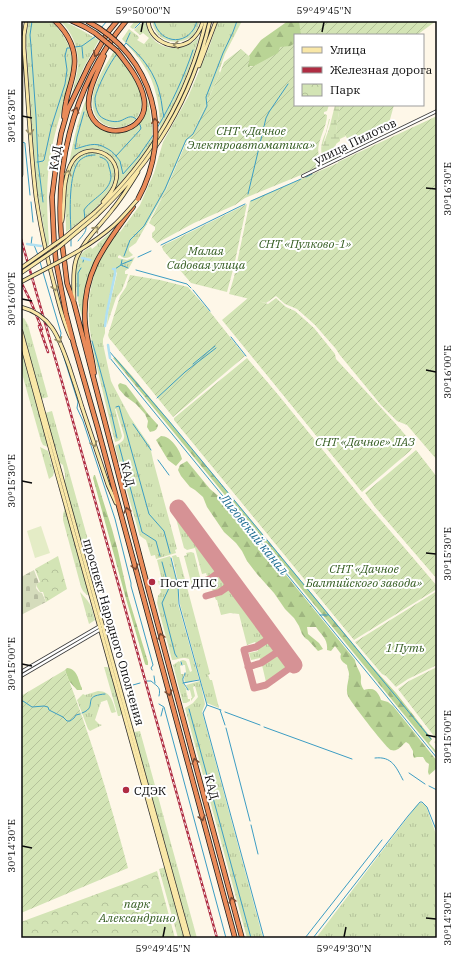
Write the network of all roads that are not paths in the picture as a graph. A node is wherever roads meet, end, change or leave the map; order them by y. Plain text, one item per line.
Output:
1 (55, 21) edge
2 (72, 21) edge
3 (87, 21) edge
4 (117, 21) edge
5 (126, 21) edge
6 (148, 21) edge
7 (205, 21) edge
8 (210, 21) edge
9 (216, 21) edge
10 (27, 22) edge
11 (108, 46) junction
12 (194, 72) junction
13 (437, 111) edge
14 (62, 127) junction
15 (21, 137) edge
16 (147, 159) junction
17 (21, 175) edge
18 (303, 176) dead end
19 (138, 199) junction
20 (99, 208) junction
21 (95, 214) junction
22 (60, 231) junction
23 (21, 268) edge
24 (21, 273) edge
25 (21, 282) edge
26 (74, 303) junction
27 (21, 307) edge
28 (21, 331) edge
29 (21, 340) edge
30 (74, 345) junction
31 (96, 389) junction
32 (120, 510) junction
33 (101, 627) junction
34 (21, 672) edge
35 (21, 676) edge
36 (188, 938) edge
37 (235, 938) edge
38 (242, 938) edge

1 - 14 highway
2 - 11 highway, bridge
19 -> 3 highway, bridge
4 -> 14 highway, КАД
5 - 11 highway, КАД
7 -> 6 main road
7 - 20 main road
8 - 12 main road
9 - 12 main road
10 - 15 main road
10 -> 30 main road
22 -> 11 highway, КАД
12 - 16 main road
13 - 18 street, улица Пилотов
14 - 30 highway, КАД
15 - 17 main road
16 - 21 main road
26 -> 16 main road
19 - 25 main road, bridge
19 - 31 highway, bridge
20 - 21 main road
22 -> 20 main road
21 - 23 main road, bridge
21 - 24 main road, bridge
22 - 26 highway, КАД
26 - 31 highway, КАД
27 -> 32 main road, bridge
28 - 33 main road, проспект Народного Ополчения
29 - 33 main road, проспект Народного Ополчения
30 - 32 highway, КАД
38 -> 31 highway, КАД
32 -> 37 highway, КАД
33 - 34 street
33 - 35 street
33 - 36 main road, проспект Народного Ополчения

